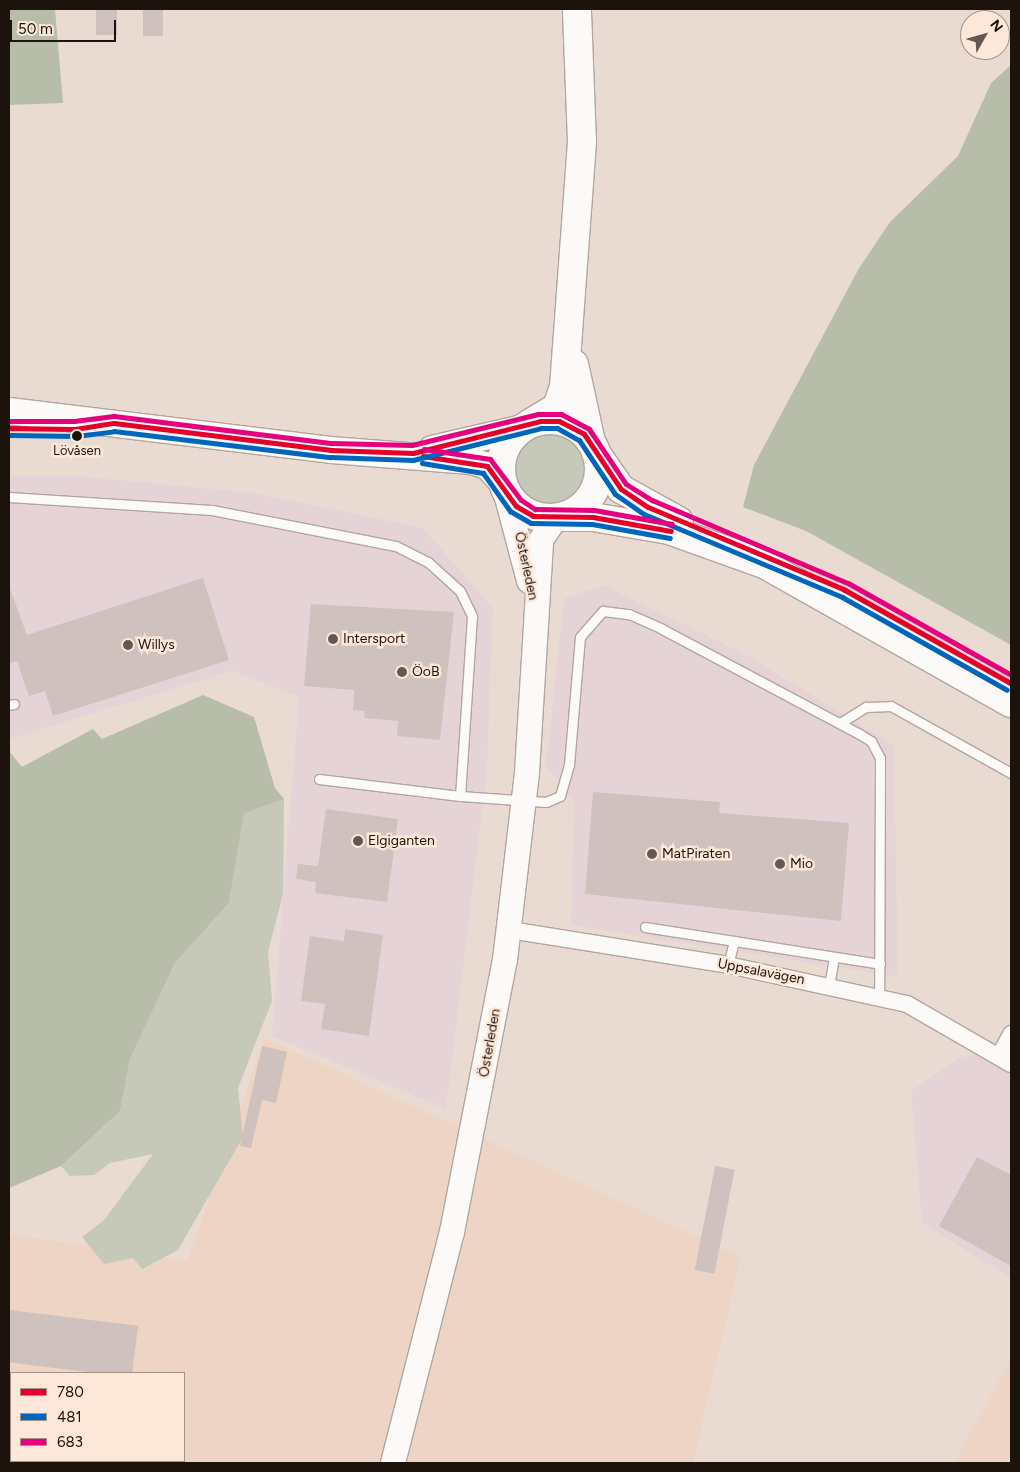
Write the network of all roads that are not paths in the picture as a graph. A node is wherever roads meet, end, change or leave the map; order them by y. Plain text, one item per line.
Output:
1 (577, 9) edge
2 (568, 338) junction
3 (9, 411) edge
4 (114, 423) junction
5 (525, 426) junction
6 (9, 428) edge
7 (593, 448) junction
8 (414, 453) junction
9 (503, 485) junction
10 (9, 497) edge
11 (559, 518) junction
12 (536, 615) junction
13 (1011, 683) edge
14 (1011, 703) edge
15 (840, 723) junction
16 (1011, 773) edge
17 (319, 779) dead end
18 (460, 796) junction
19 (524, 799) junction
20 (645, 927) dead end
21 (510, 930) junction
22 (734, 941) junction
23 (834, 957) junction
24 (880, 964) junction
25 (728, 965) junction
26 (830, 986) junction
27 (879, 997) junction
28 (1011, 1034) edge
29 (1006, 1060) edge
30 (393, 1463) edge

1 - 2 highway
2 - 5 highway
2 - 7 highway
3 - 4 main road
4 - 6 main road
4 - 8 main road
5 - 7 highway
5 - 8 main road
5 - 9 highway
7 - 11 highway
7 - 13 highway
8 - 9 main road
9 - 11 highway
9 - 12 street, Österleden
10 - 18 lane
11 - 12 street, Österleden
11 - 14 highway
12 - 19 street, Österleden
15 - 16 lane
15 - 19 lane
15 - 24 lane
17 - 18 lane
18 - 19 lane
19 - 21 street, Österleden
20 - 22 lane
21 - 25 street, Uppsalavägen
21 - 30 street, Österleden
22 - 23 lane
22 - 25 lane
23 - 24 lane
23 - 26 lane
24 - 27 lane
25 - 26 street, Uppsalavägen
26 - 27 street, Uppsalavägen
27 - 29 street, Uppsalavägen
28 - 29 street, Uppsalavägen

